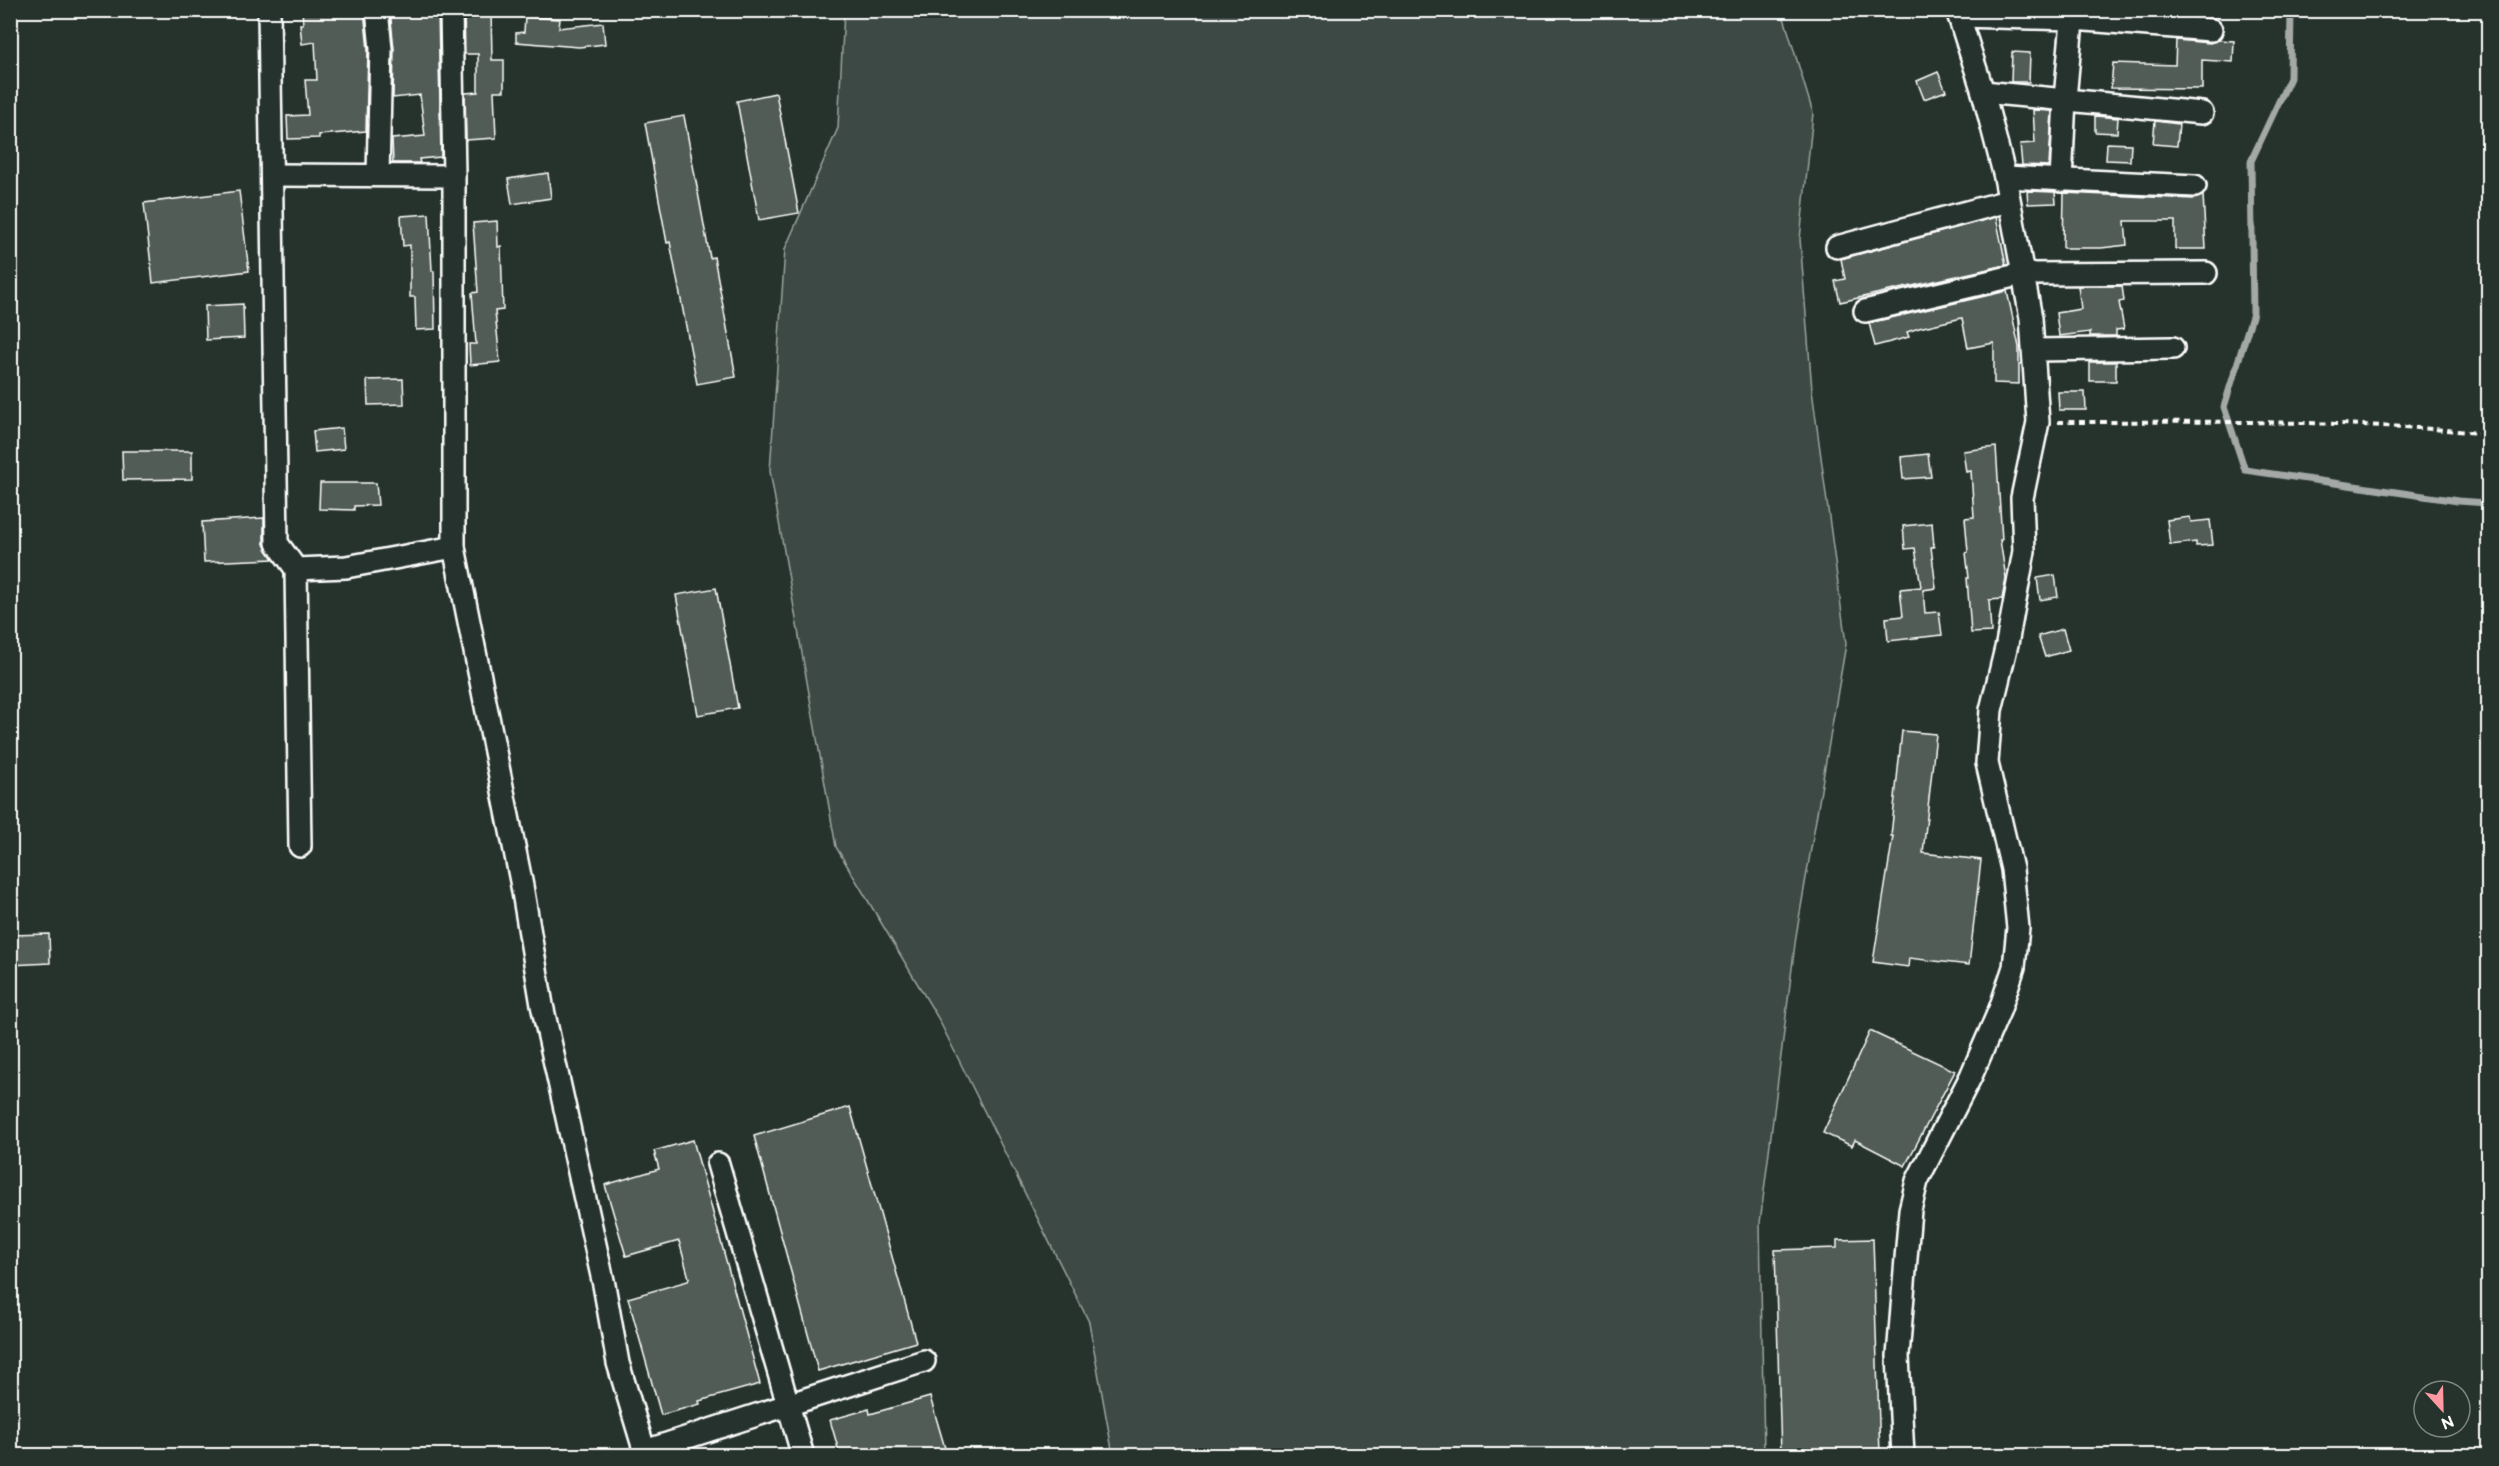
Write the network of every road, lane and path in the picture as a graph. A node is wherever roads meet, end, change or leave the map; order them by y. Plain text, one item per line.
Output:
1 (269, 10) edge
2 (377, 10) edge
3 (452, 10) edge
4 (1958, 13) edge
5 (2073, 15) edge
6 (2211, 30) dead end
7 (1983, 92) junction
8 (2064, 99) junction
9 (2202, 113) dead end
10 (273, 175) junction
11 (378, 175) junction
12 (454, 176) junction
13 (2005, 177) junction
14 (2061, 181) junction
15 (2195, 186) dead end
16 (2008, 201) junction
17 (1837, 247) dead end
18 (2022, 273) junction
19 (2206, 273) dead end
20 (1864, 311) dead end
21 (2173, 348) dead end
22 (2035, 350) junction
23 (2038, 422) junction
24 (2488, 434) edge
25 (454, 547) junction
26 (296, 569) junction
27 (300, 846) dead end
28 (718, 1164) dead end
29 (924, 1361) dead end
30 (788, 1405) junction
31 (646, 1453) edge
32 (803, 1455) edge
33 (1903, 1455) edge

1 - 10 street
2 - 11 street
3 - 12 street
4 - 5 street
4 - 7 street
5 - 6 street
5 - 8 street
7 - 8 street
7 - 13 street
8 - 9 street
8 - 14 street
10 - 11 street
10 - 26 street
11 - 12 street
12 - 25 street
13 - 14 street
13 - 16 street
14 - 15 street
16 - 17 street
16 - 18 street
18 - 19 street
18 - 20 street
18 - 22 street
21 - 22 street
22 - 23 street
23 - 24 path
23 - 33 street
25 - 26 street
25 - 31 street
26 - 27 street
28 - 30 street
29 - 30 street
30 - 31 street
30 - 32 street

